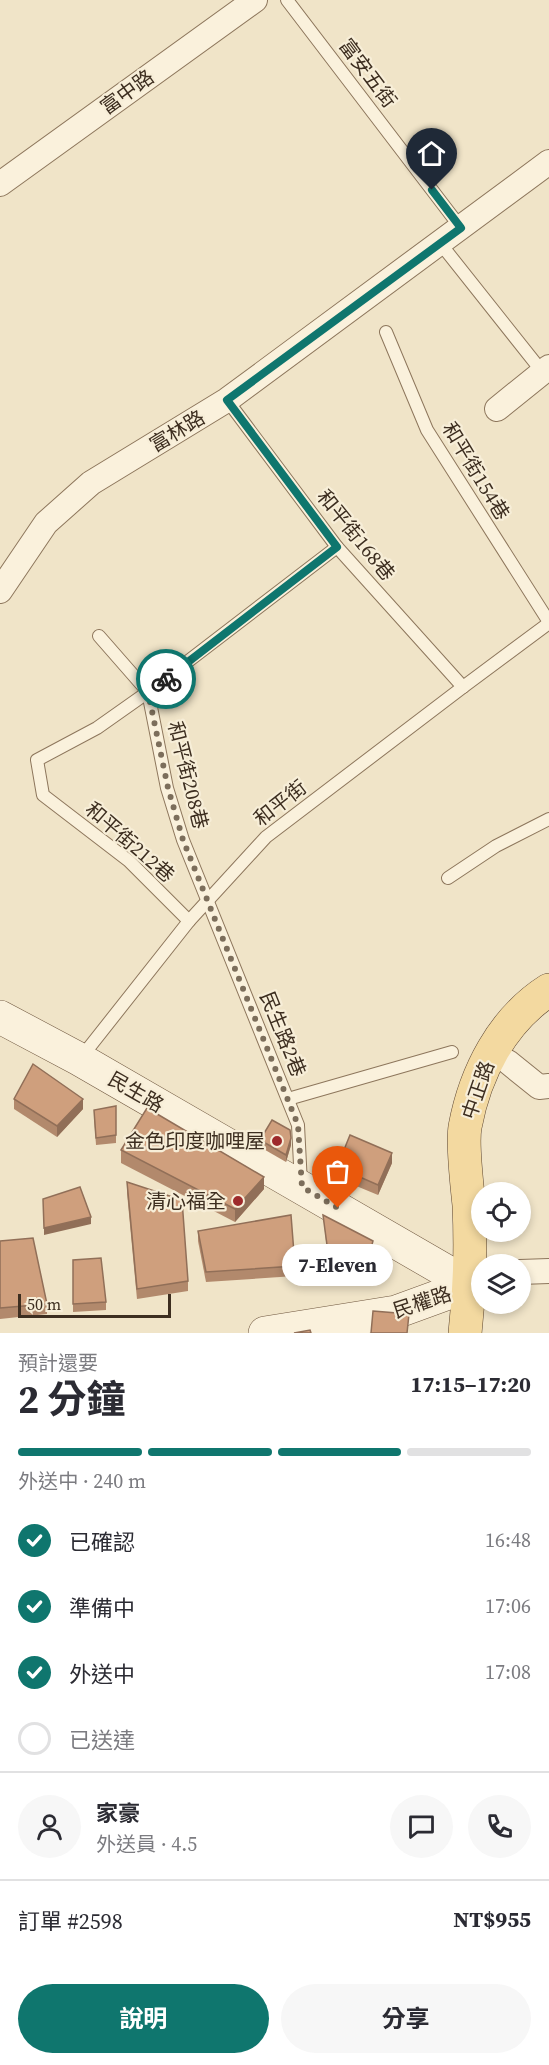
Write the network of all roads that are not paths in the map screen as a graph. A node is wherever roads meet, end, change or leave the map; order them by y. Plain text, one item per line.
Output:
1 (255, 0) edge
2 (288, 0) edge
3 (549, 162) edge
4 (0, 183) edge
5 (461, 228) junction
6 (440, 243) junction
7 (386, 332) dead end
8 (547, 373) edge
9 (227, 400) junction
10 (496, 409) dead end
11 (337, 547) junction
12 (0, 591) edge
13 (549, 623) edge
14 (99, 636) dead end
15 (463, 687) junction
16 (148, 692) junction
17 (549, 819) edge
18 (448, 878) dead end
19 (207, 902) junction
20 (189, 921) junction
21 (549, 990) edge
22 (549, 1013) edge
23 (0, 1017) edge
24 (452, 1052) dead end
25 (79, 1059) junction
26 (508, 1062) junction
27 (549, 1086) edge
28 (288, 1099) junction
29 (487, 1182) edge
30 (302, 1187) junction
31 (472, 1254) edge
32 (549, 1270) edge
33 (531, 1271) edge
34 (471, 1281) edge
35 (471, 1286) edge
36 (471, 1306) edge
37 (266, 1333) edge
38 (465, 1333) edge

1 - 4 street, 富中路
2 - 5 lane, 富安五街
3 - 5 street, 富林路
5 - 6 street, 富林路
6 - 8 lane
6 - 9 street, 富林路
7 - 13 lane, 和平街154巷
8 - 10 street
9 - 11 lane, 和平街168巷
9 - 12 street, 富林路
11 - 15 lane, 和平街168巷
11 - 16 lane
13 - 15 lane, 和平街
14 - 16 lane, 和平街208巷
15 - 19 lane, 和平街
16 - 19 lane, 和平街208巷
16 - 20 lane, 和平街212巷
17 - 18 lane
19 - 20 lane, 和平街
19 - 28 lane, 民生路2巷
20 - 25 lane, 和平街
21 - 31 main road, 中正路
22 - 26 main road, 中正路
23 - 25 street, 民生路
24 - 28 lane
25 - 30 street, 民生路
26 - 27 street
26 - 29 main road, 中正路
28 - 30 lane, 民生路2巷
30 - 34 street, 民生路
32 - 33 street
35 - 37 street, 民權路
36 - 38 main road, 中正路

